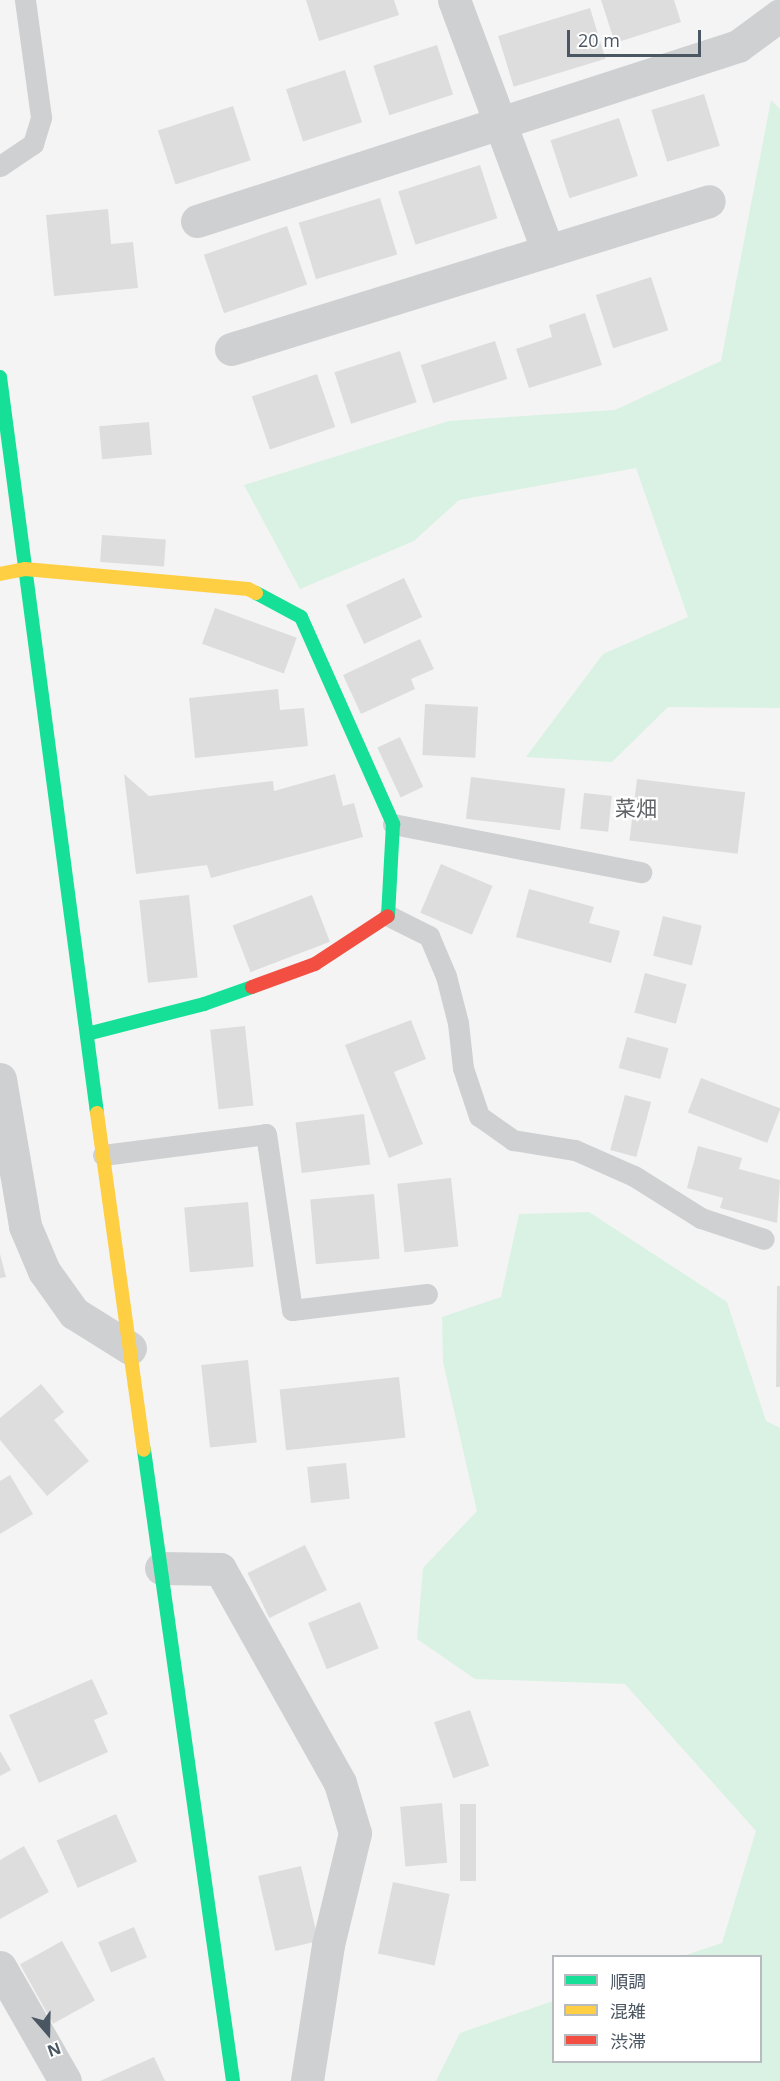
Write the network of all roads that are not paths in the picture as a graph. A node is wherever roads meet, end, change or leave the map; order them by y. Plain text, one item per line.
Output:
1 (25, 0) edge
2 (454, 0) edge
3 (780, 15) edge
4 (500, 123) junction
5 (0, 166) edge
6 (709, 201) dead end
7 (197, 221) dead end
8 (548, 251) junction
9 (231, 349) dead end
10 (0, 377) edge
11 (25, 569) junction
12 (0, 574) edge
13 (393, 824) junction
14 (641, 872) dead end
15 (389, 916) junction
16 (87, 1034) junction
17 (0, 1079) edge
18 (103, 1155) junction
19 (764, 1239) dead end
20 (427, 1294) dead end
21 (130, 1348) junction
22 (161, 1568) junction
23 (0, 1967) edge
24 (65, 2081) edge
25 (233, 2081) edge
26 (307, 2081) edge

1 - 5 lane
2 - 4 street
3 - 4 street
4 - 7 street
4 - 8 street
6 - 8 street
8 - 9 street
10 - 11 street
11 - 12 street
11 - 13 street
11 - 16 street
13 - 14 lane
13 - 15 street
15 - 16 street
15 - 19 lane
16 - 18 street
17 - 21 street
18 - 20 lane
18 - 21 street
21 - 22 street
22 - 25 street
22 - 26 street
23 - 24 street

